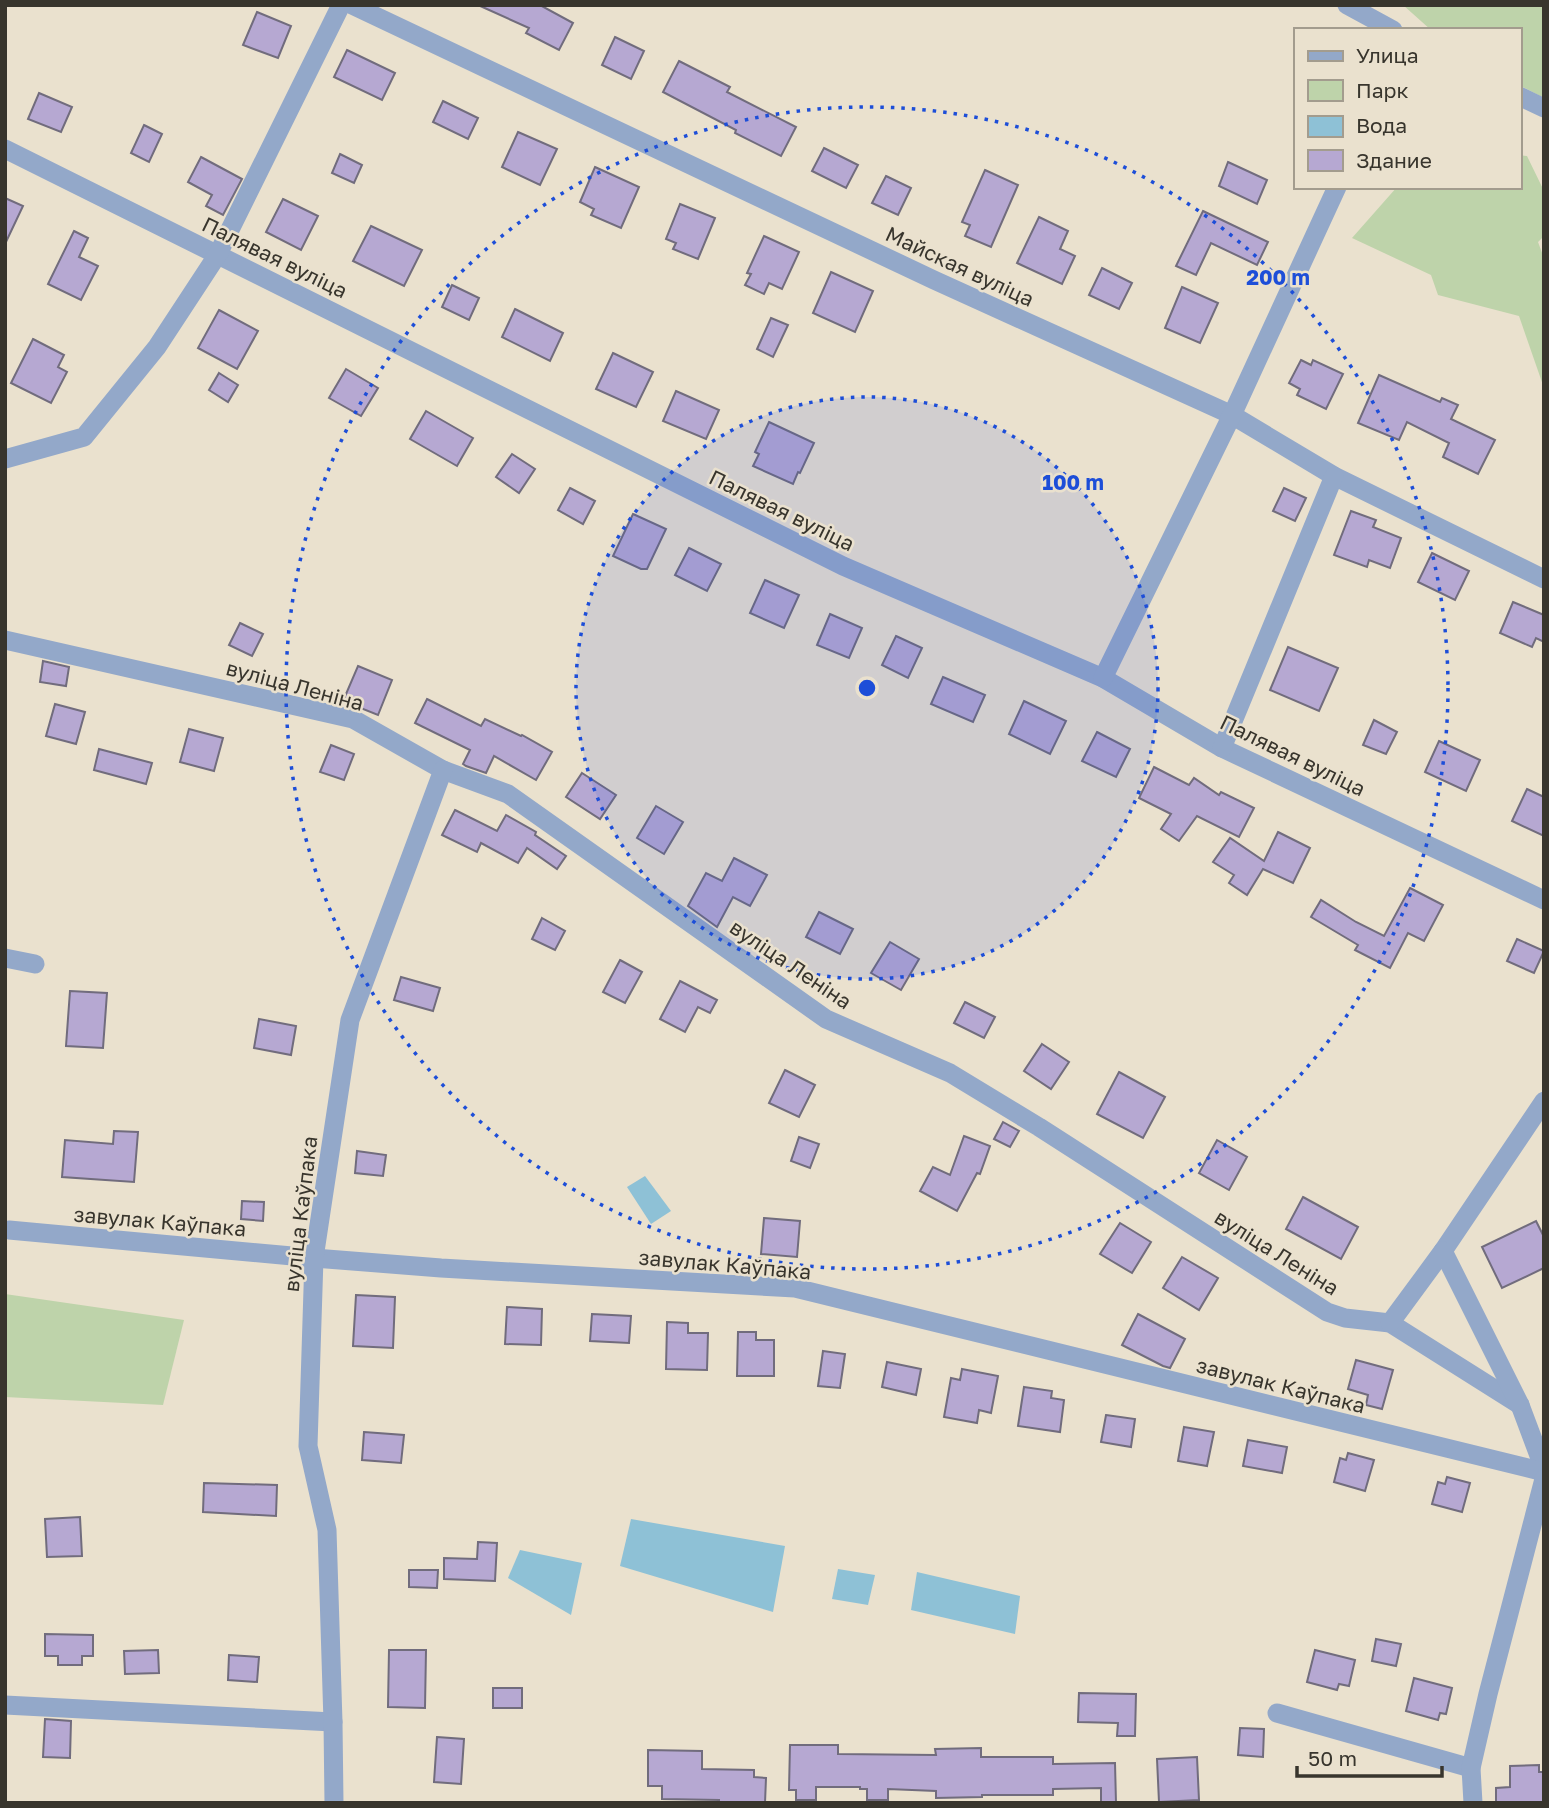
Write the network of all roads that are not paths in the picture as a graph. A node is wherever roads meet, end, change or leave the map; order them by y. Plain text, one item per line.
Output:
1 (341, 5) edge
2 (352, 5) edge
3 (1347, 5) edge
4 (1389, 28) edge
5 (1521, 97) edge
6 (1544, 108) edge
7 (5, 149) edge
8 (1336, 189) edge
9 (218, 254) junction
10 (1232, 415) junction
11 (5, 459) edge
12 (1334, 476) junction
13 (1544, 579) edge
14 (5, 640) edge
15 (1103, 678) junction
16 (1222, 748) junction
17 (443, 770) junction
18 (1544, 900) edge
19 (5, 958) edge
20 (35, 964) dead end
21 (1544, 1101) edge
22 (9, 1230) dead end
23 (1443, 1251) junction
24 (314, 1258) junction
25 (1390, 1323) junction
26 (1520, 1405) junction
27 (1544, 1471) edge
28 (1544, 1479) edge
29 (5, 1705) edge
30 (1277, 1713) dead end
31 (334, 1722) junction
32 (1472, 1769) junction
33 (334, 1803) edge
34 (1473, 1803) edge

1 - 9 street
2 - 10 street, Майская вуліца
3 - 4 street
5 - 6 street
7 - 9 street, Палявая вуліца
8 - 10 street
9 - 11 street
9 - 15 street, Палявая вуліца
10 - 12 street, Майская вуліца
10 - 15 street
12 - 13 street, Майская вуліца
12 - 16 street
14 - 17 street, вуліца Леніна
15 - 16 street, Палявая вуліца
16 - 18 street, Палявая вуліца
17 - 24 street, вуліца Каўпака
17 - 25 street, вуліца Леніна
19 - 20 street
21 - 23 street
22 - 24 street, завулак Каўпака
23 - 25 street
23 - 26 street
24 - 27 street, завулак Каўпака
24 - 31 street, вуліца Каўпака
25 - 26 street, вуліца Леніна
26 - 27 street
28 - 32 street
29 - 31 street
30 - 32 street
31 - 33 street, вуліца Каўпака
32 - 34 street

